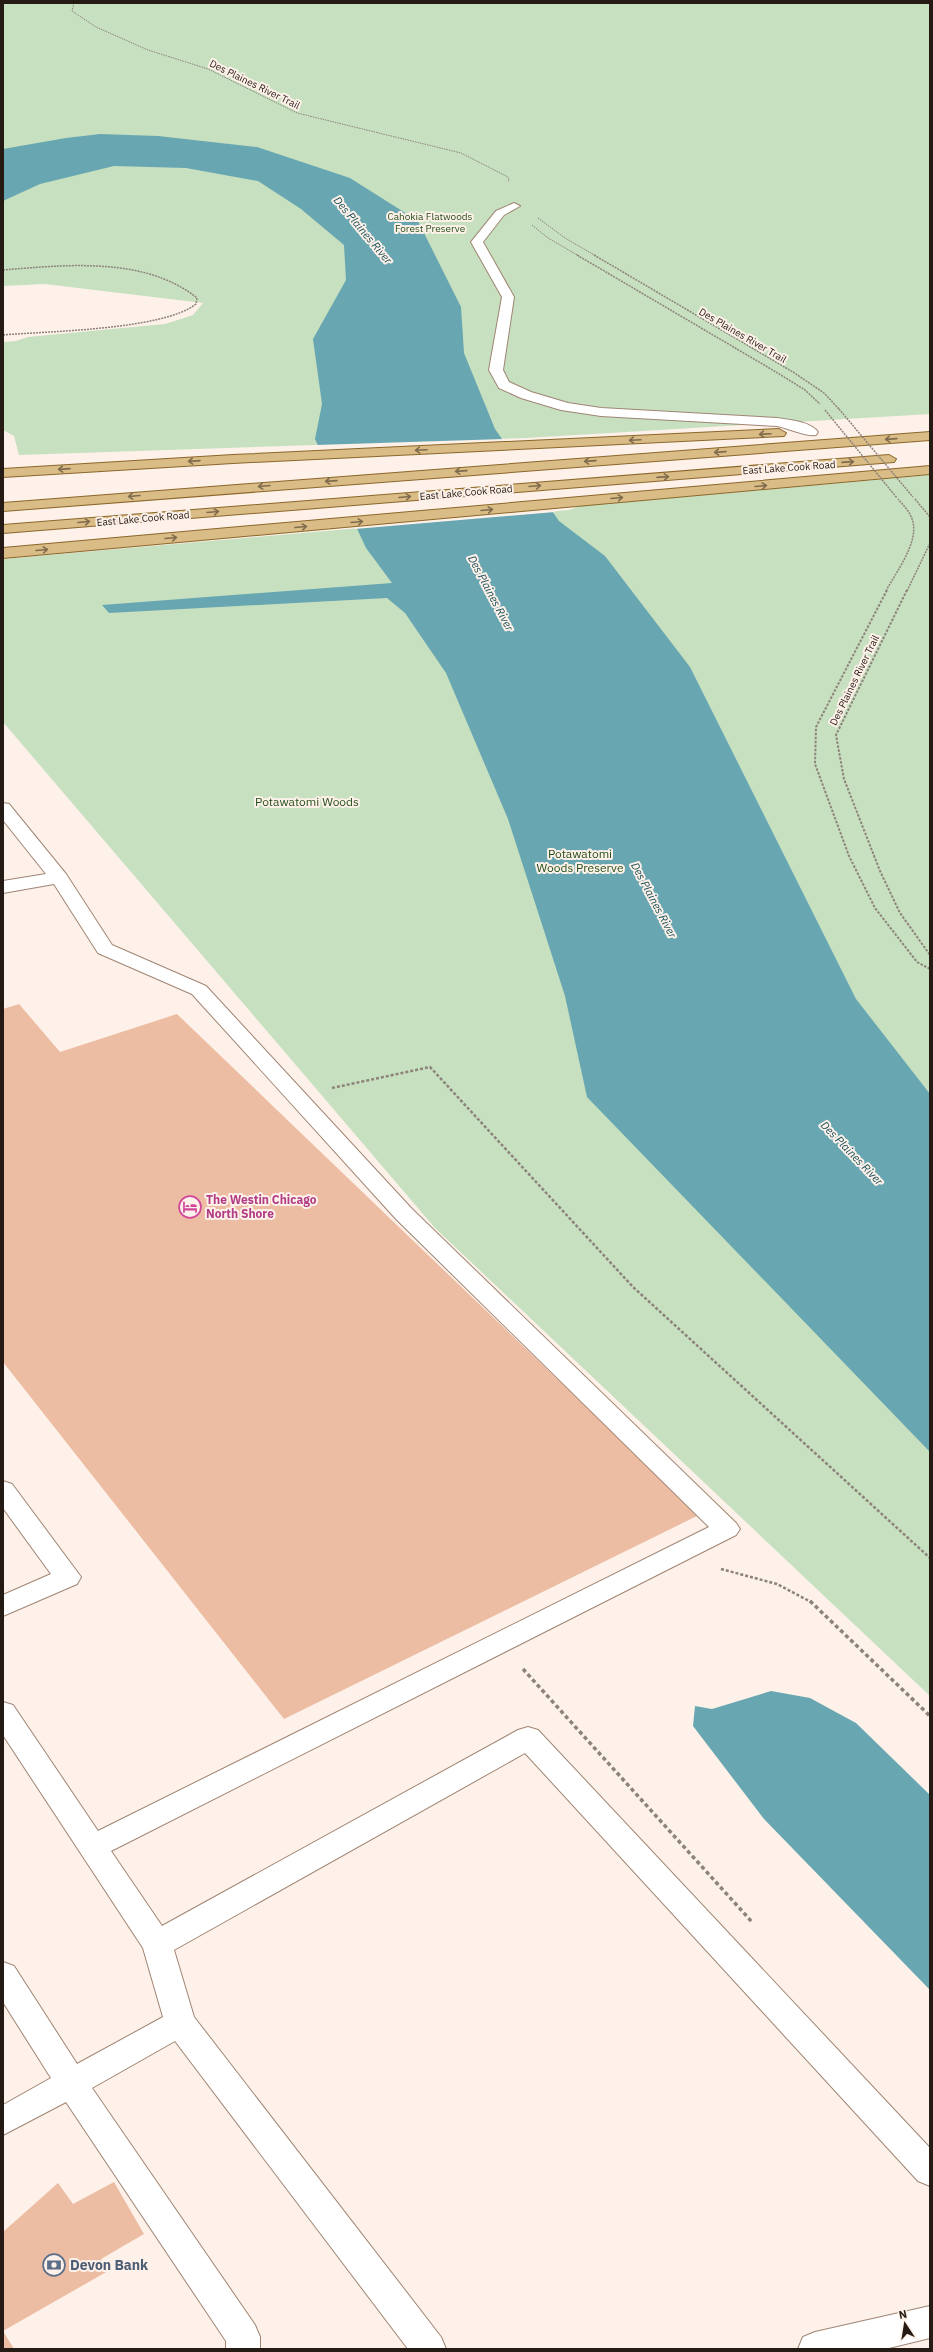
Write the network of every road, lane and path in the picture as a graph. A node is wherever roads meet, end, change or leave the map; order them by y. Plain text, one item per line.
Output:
1 (74, 3) edge
2 (514, 206) junction
3 (3, 270) edge
4 (3, 335) edge
5 (820, 404) dead end
6 (825, 410) dead end
7 (930, 425) edge
8 (811, 432) junction
9 (930, 436) edge
10 (907, 458) dead end
11 (930, 470) edge
12 (3, 473) edge
13 (3, 507) edge
14 (930, 517) edge
15 (3, 529) edge
16 (930, 543) edge
17 (3, 553) edge
18 (3, 808) edge
19 (59, 878) junction
20 (3, 887) edge
21 (930, 955) edge
22 (930, 969) edge
23 (296, 1096) junction
24 (3, 1490) edge
25 (674, 1557) junction
26 (930, 1558) edge
27 (3, 1606) edge
28 (500, 1644) junction
29 (3, 1713) edge
30 (930, 1716) edge
31 (93, 1847) junction
32 (758, 1928) dead end
33 (157, 1944) junction
34 (3, 1974) edge
35 (180, 2023) junction
36 (71, 2083) junction
37 (3, 2121) edge
38 (930, 2171) edge
39 (930, 2322) edge
40 (243, 2349) edge
41 (429, 2349) edge
42 (815, 2349) edge

1 - 2 path, Des Plaines River Trail
2 - 5 path, Des Plaines River Trail
2 - 8 street
2 - 14 path, Des Plaines River Trail, bridge
3 - 4 path
6 - 22 path, bridge
7 - 8 main road
8 -> 12 main road
9 -> 13 main road, East Lake Cook Road
15 -> 10 main road, East Lake Cook Road
17 -> 11 main road
16 - 21 path, Des Plaines River Trail
18 - 19 street
19 - 20 street
19 - 23 street
23 - 25 street
23 - 26 path
24 - 27 street
25 - 28 street
25 - 30 path
28 - 31 street
28 - 32 path
29 - 31 street
31 - 33 street
33 - 35 street
33 - 38 street
34 - 36 street
35 - 36 street
35 - 41 street
36 - 37 street
36 - 40 street
39 - 42 street

